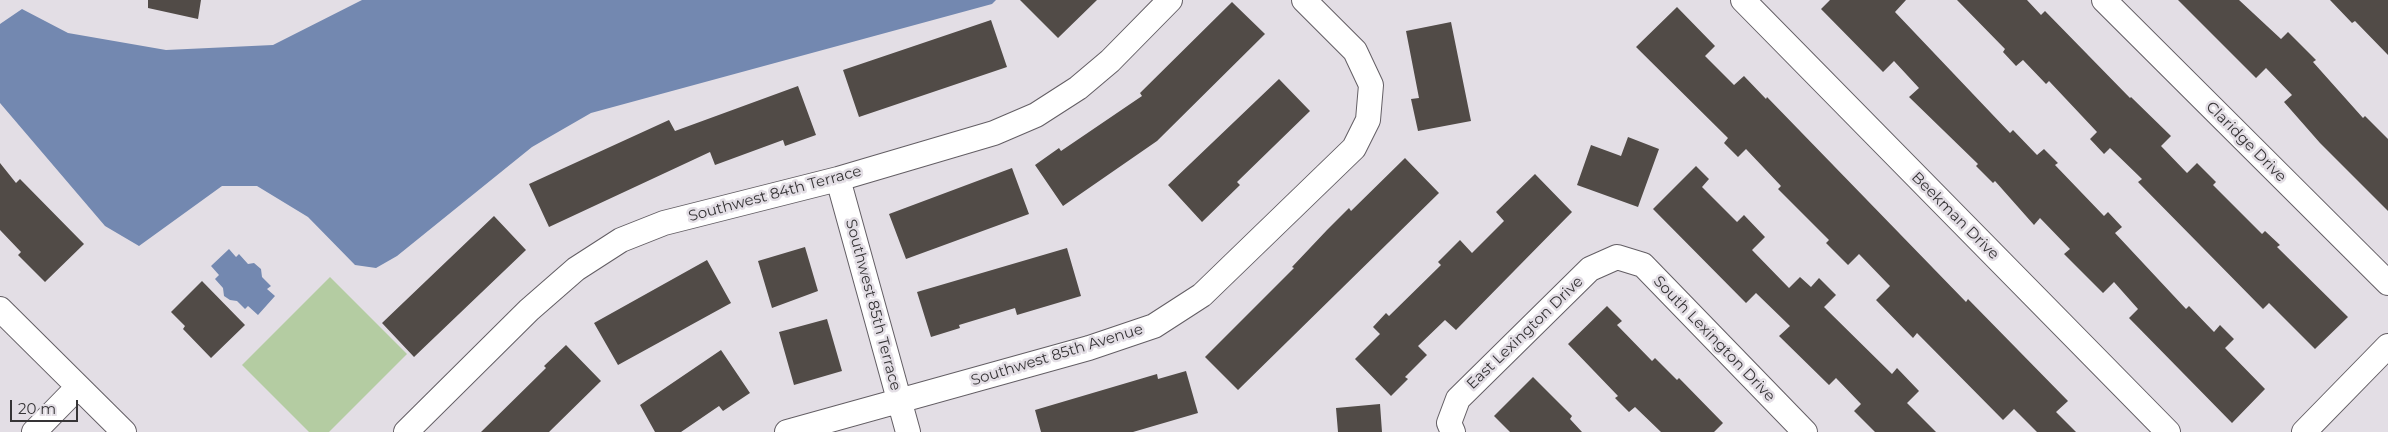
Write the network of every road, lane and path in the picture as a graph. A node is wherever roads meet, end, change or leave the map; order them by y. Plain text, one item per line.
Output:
1 (1170, 0) edge
2 (1304, 0) edge
3 (1743, 0) edge
4 (2104, 0) edge
5 (838, 179) junction
6 (1617, 257) joint
7 (2388, 283) edge
8 (0, 309) edge
9 (2388, 346) edge
10 (78, 387) junction
11 (900, 400) junction
12 (1451, 427) edge
13 (119, 431) edge
14 (34, 432) edge
15 (406, 432) edge
16 (787, 432) edge
17 (908, 432) edge
18 (1805, 432) edge
19 (2168, 432) edge
20 (2304, 432) edge

1 - 5 street, Southwest 84th Terrace
2 - 11 street, Southwest 85th Avenue
3 - 19 street, Beekman Drive
4 - 7 street, Claridge Drive
5 - 11 street, Southwest 85th Terrace
5 - 15 street, Southwest 84th Terrace
6 - 12 street, East Lexington Drive
6 - 18 street, South Lexington Drive
8 - 10 street
9 - 20 street
10 - 13 street
10 - 14 street
11 - 16 street, Southwest 85th Avenue
11 - 17 street, Southwest 85th Terrace

